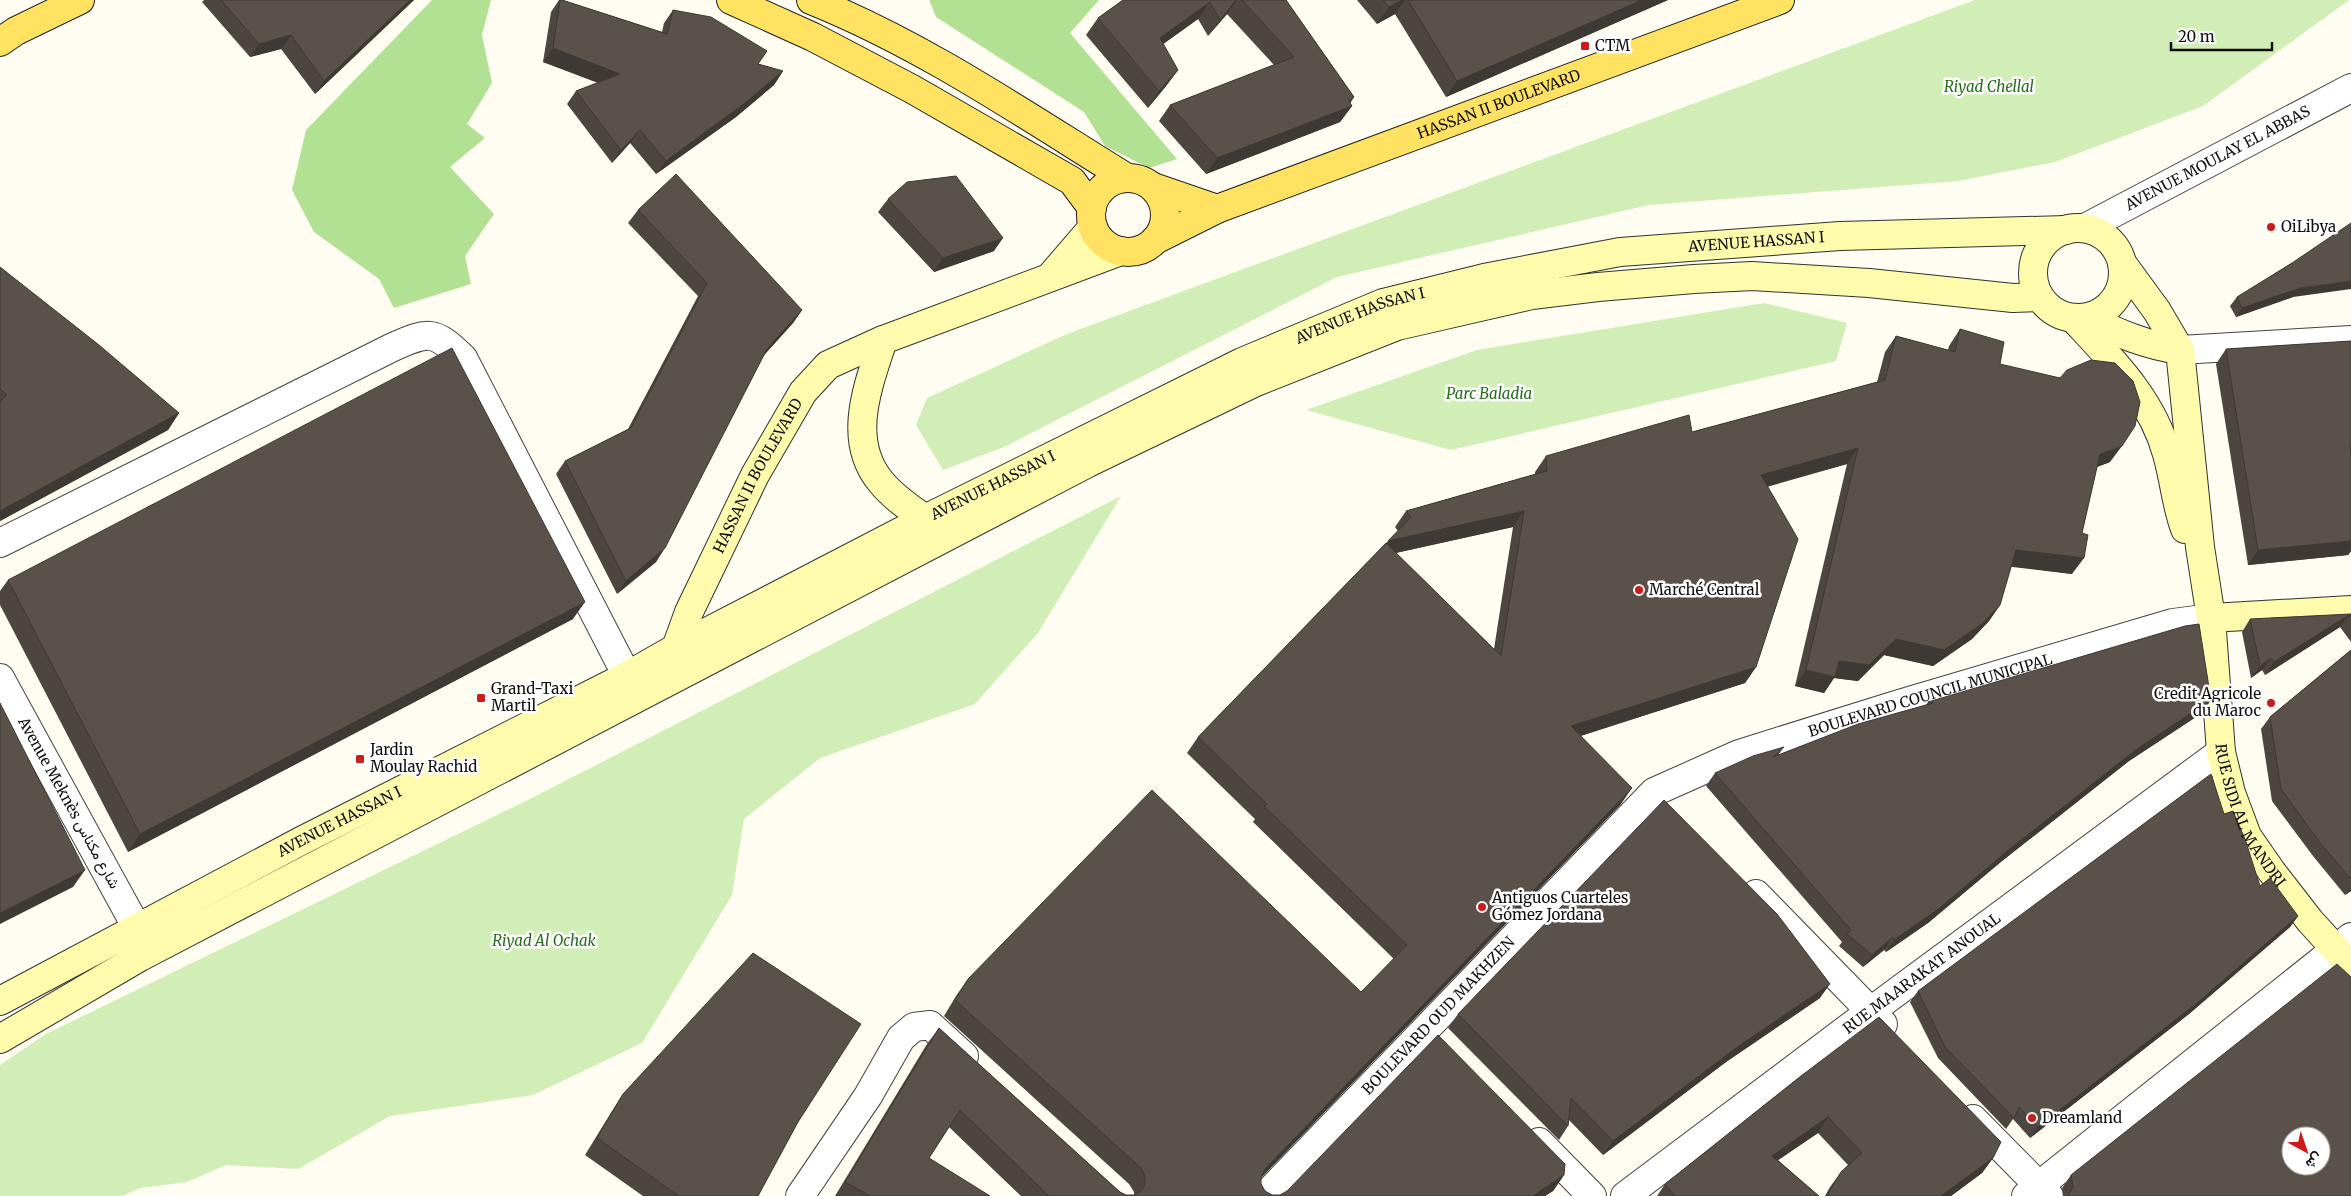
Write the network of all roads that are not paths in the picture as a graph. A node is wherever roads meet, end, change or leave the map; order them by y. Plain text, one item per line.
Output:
1 (80, 0) edge
2 (731, 0) edge
3 (811, 0) edge
4 (1780, 0) edge
5 (0, 42) edge
6 (2351, 88) edge
7 (1127, 178) junction
8 (1153, 187) junction
9 (1217, 209) junction
10 (1092, 218) junction
11 (2075, 229) junction
12 (1155, 240) junction
13 (1121, 251) junction
14 (2122, 264) junction
15 (1047, 281) junction
16 (2039, 297) junction
17 (2081, 318) junction
18 (883, 340) junction
19 (2351, 340) edge
20 (2180, 350) junction
21 (925, 520) junction
22 (0, 543) edge
23 (2200, 547) junction
24 (2351, 610) edge
25 (2211, 618) junction
26 (676, 648) junction
27 (627, 676) junction
28 (0, 678) edge
29 (2221, 752) junction
30 (1654, 792) junction
31 (1675, 813) edge
32 (1738, 877) edge
33 (137, 928) junction
34 (2345, 951) edge
35 (0, 1001) edge
36 (1871, 1011) junction
37 (0, 1039) edge
38 (1903, 1046) edge
39 (982, 1072) edge
40 (1957, 1102) edge
41 (1523, 1126) edge
42 (2038, 1193) edge
43 (800, 1196) edge
44 (1265, 1196) edge
45 (1592, 1196) edge
46 (1625, 1196) edge

1 - 5 main road
2 - 10 main road
3 - 7 main road
4 - 9 main road, HASSAN II BOULEVARD
6 - 11 street, AVENUE MOULAY EL ABBAS
7 - 8 main road
7 - 10 main road
8 - 9 main road
8 - 12 main road
9 - 12 main road, HASSAN II BOULEVARD
10 - 13 main road
10 - 15 main road, HASSAN II BOULEVARD
11 - 14 main road
11 - 16 main road
11 - 21 main road, AVENUE HASSAN I
12 - 13 main road
13 - 15 main road, HASSAN II BOULEVARD
14 - 17 main road
14 - 20 main road, RUE SIDI AL MANDRI
15 - 18 main road, HASSAN II BOULEVARD
16 - 17 main road
16 - 37 main road, AVENUE HASSAN I
17 - 20 main road
17 - 23 main road, RUE SIDI AL MANDRI
18 - 21 main road
18 - 26 main road, HASSAN II BOULEVARD
19 - 20 street
20 - 23 main road, RUE SIDI AL MANDRI
21 - 26 main road, AVENUE HASSAN I
22 - 27 street
23 - 25 main road, RUE SIDI AL MANDRI
24 - 25 main road
25 - 29 main road, RUE SIDI AL MANDRI
25 - 30 street, BOULEVARD COUNCIL MUNICIPAL
26 - 27 main road, AVENUE HASSAN I
27 - 33 main road, AVENUE HASSAN I
28 - 33 street, Avenue Meknès شارع مكناس
29 - 34 main road, RUE SIDI AL MANDRI
29 - 36 street, RUE MAARAKAT ANOUAL
30 - 31 street
30 - 44 street, BOULEVARD OUD MAKHZEN
32 - 36 street
33 - 35 main road, AVENUE HASSAN I
34 - 42 street
36 - 38 street
36 - 46 street, RUE MAARAKAT ANOUAL
39 - 43 street
40 - 42 street
41 - 45 street

